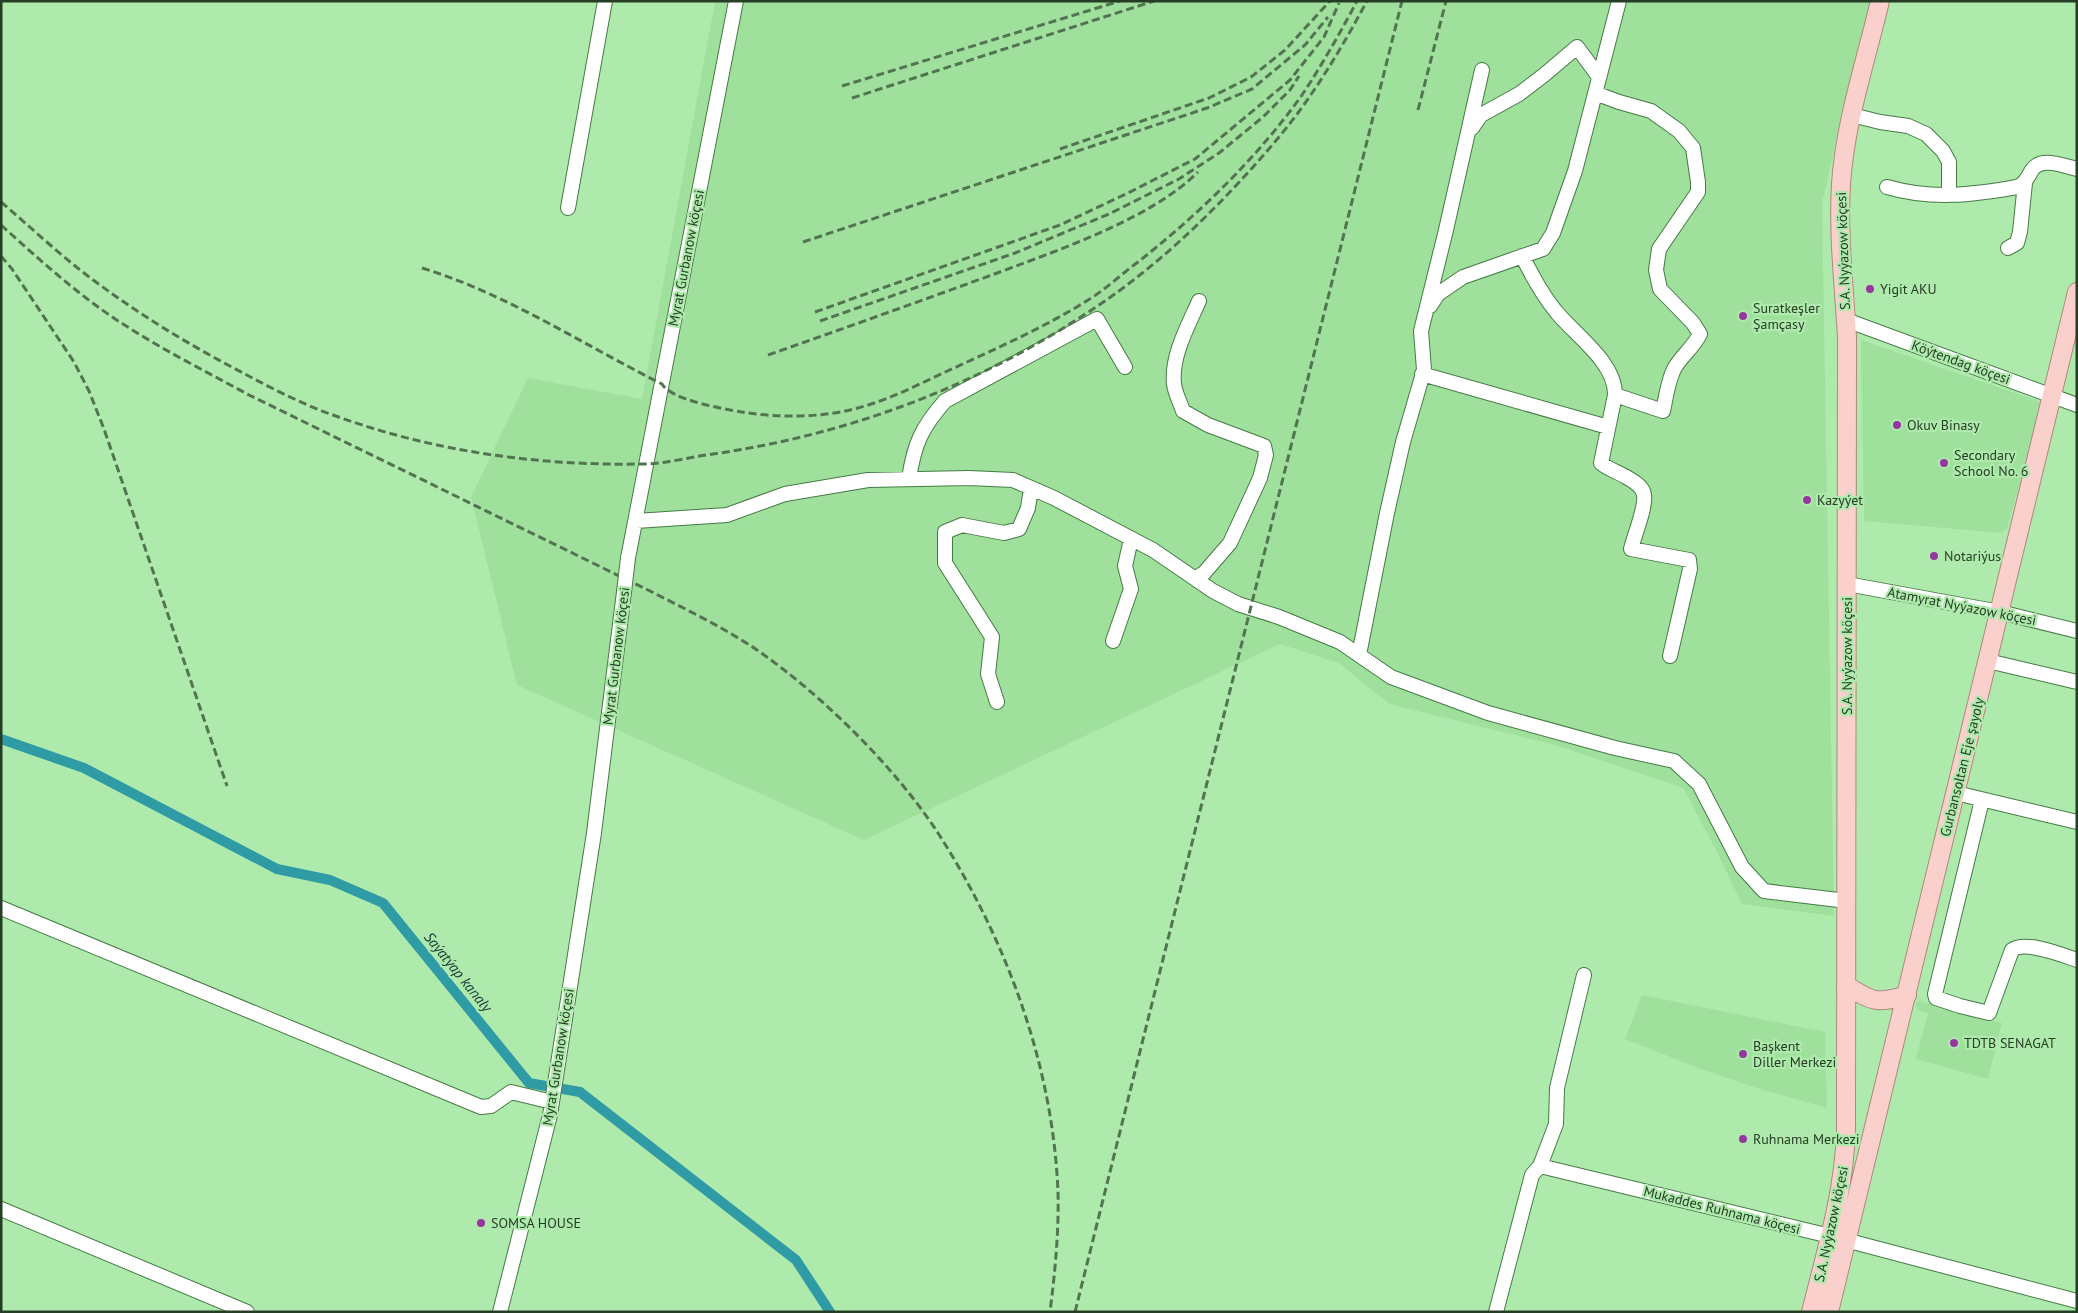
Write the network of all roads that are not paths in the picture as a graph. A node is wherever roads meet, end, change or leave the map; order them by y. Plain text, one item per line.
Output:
1 (606, 1) edge
2 (736, 1) edge
3 (1619, 1) edge
4 (1880, 1) edge
5 (1482, 70) dead end
6 (1599, 77) junction
7 (1595, 93) junction
8 (1852, 114) junction
9 (1468, 136) junction
10 (2077, 169) edge
11 (2025, 183) junction
12 (1888, 187) dead end
13 (1949, 195) junction
14 (568, 208) dead end
15 (2008, 248) dead end
16 (1522, 256) junction
17 (2077, 292) edge
18 (1199, 301) dead end
19 (1426, 312) junction
20 (1846, 320) junction
21 (1125, 367) dead end
22 (1422, 374) junction
23 (1614, 395) junction
24 (2052, 396) junction
25 (2077, 405) edge
26 (1608, 427) junction
27 (909, 479) junction
28 (1031, 488) junction
29 (636, 521) junction
30 (1131, 539) junction
31 (1196, 578) junction
32 (1847, 584) junction
33 (2000, 612) junction
34 (2077, 630) edge
35 (1112, 641) dead end
36 (1359, 655) junction
37 (1670, 656) dead end
38 (1988, 661) junction
39 (2077, 682) edge
40 (997, 702) dead end
41 (1956, 793) junction
42 (1982, 800) junction
43 (2077, 822) edge
44 (1847, 901) junction
45 (1, 908) edge
46 (2077, 960) edge
47 (1584, 975) dead end
48 (1846, 985) junction
49 (1907, 995) junction
50 (552, 1102) junction
51 (1540, 1166) junction
52 (1, 1209) edge
53 (1838, 1239) junction
54 (2077, 1301) edge
55 (248, 1312) edge
56 (500, 1312) edge
57 (1496, 1312) edge
58 (1811, 1312) edge
59 (1829, 1312) edge

1 - 14 street
2 - 29 street, Myrat Gurbanow köçesi
3 - 6 street
4 - 8 main road, S.A. Nyýazow köçesi
5 - 9 street
6 - 7 street
6 - 9 street
7 - 16 street
7 - 23 street
8 - 13 street
8 - 20 main road, S.A. Nyýazow köçesi
9 - 19 street
10 - 11 street
11 - 13 street
11 - 15 street
12 - 13 street
16 - 19 street
16 - 23 street
17 - 24 main road, Gurbansoltan Eje şayoly
18 - 31 street
19 - 22 street
20 - 24 street, Köýtendag köçesi
20 - 32 main road, S.A. Nyýazow köçesi
21 - 27 street
22 - 26 street
22 - 36 street
23 - 26 street
24 - 25 street, Köýtendag köçesi
24 - 33 main road, Gurbansoltan Eje şayoly
26 - 37 street
27 - 28 street
27 - 29 street
28 - 30 street
28 - 40 street
29 - 50 street, Myrat Gurbanow köçesi, bridge
30 - 31 street
30 - 35 street
31 - 36 street
32 - 33 street, Atamyrat Nyýazow köçesi
32 - 44 main road, S.A. Nyýazow köçesi
33 - 34 street, Atamyrat Nyýazow köçesi
33 - 38 main road, Gurbansoltan Eje şayoly
36 - 44 street
38 - 39 street
38 - 41 main road, Gurbansoltan Eje şayoly
41 - 42 street
41 - 49 main road, Gurbansoltan Eje şayoly
42 - 43 street
42 - 46 street
44 - 48 main road, S.A. Nyýazow köçesi
45 - 50 street
47 - 51 street
48 - 49 main road
48 - 53 main road, S.A. Nyýazow köçesi
49 - 53 main road, Gurbansoltan Eje şayoly
50 - 56 street, Myrat Gurbanow köçesi
51 - 53 street, Mukaddes Ruhnama köçesi
51 - 57 street
52 - 55 street
53 - 54 street, Mukaddes Ruhnama köçesi
53 - 58 main road, S.A. Nyýazow köçesi
53 - 59 main road, S.A. Nyýazow köçesi

